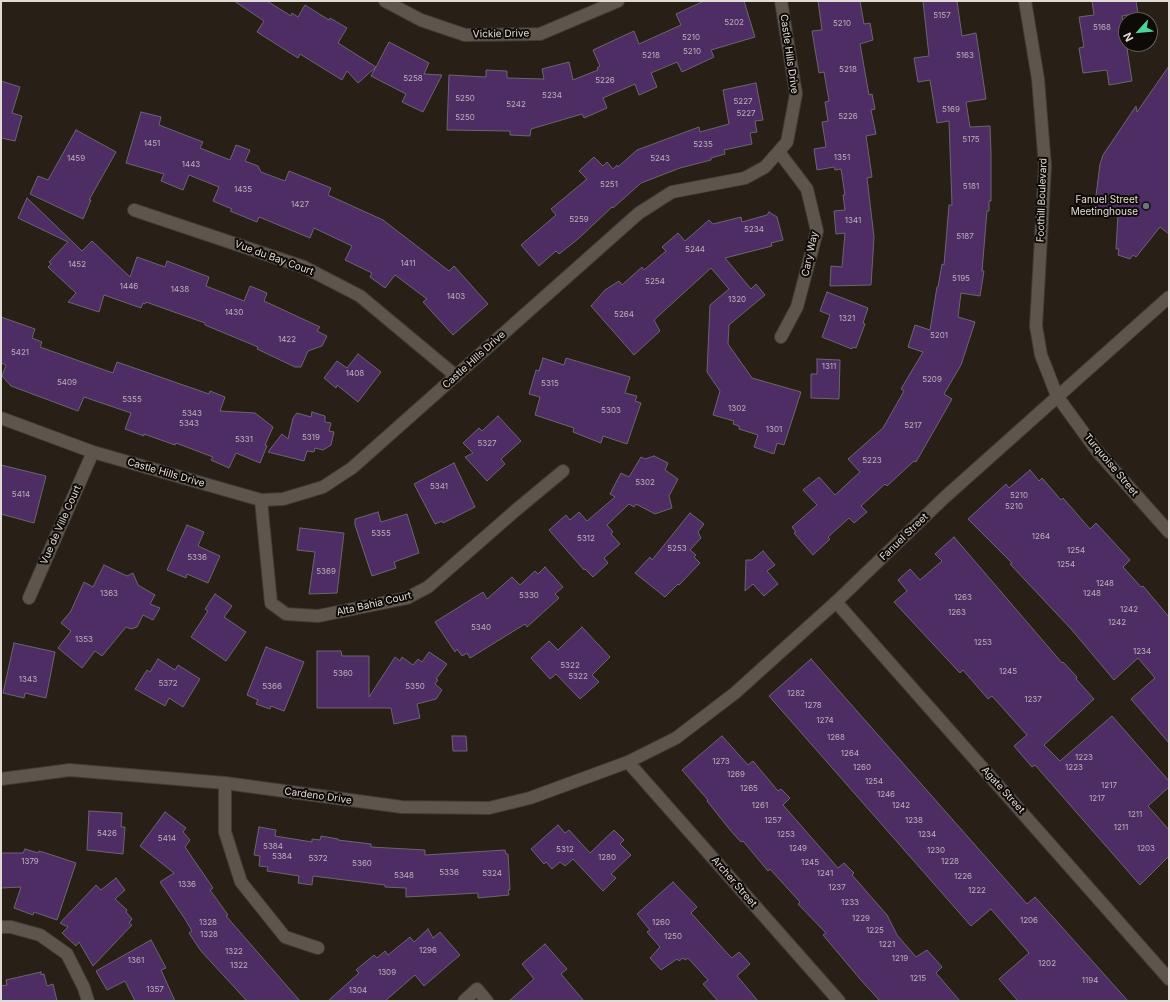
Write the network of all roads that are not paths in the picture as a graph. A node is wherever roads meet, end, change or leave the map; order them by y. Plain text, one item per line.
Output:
1 (386, 1) edge
2 (618, 1) edge
3 (781, 1) edge
4 (1025, 1) edge
5 (600, 5) edge
6 (779, 152) junction
7 (134, 210) dead end
8 (1169, 297) edge
9 (781, 337) dead end
10 (456, 376) junction
11 (1057, 396) junction
12 (1, 418) edge
13 (94, 452) junction
14 (563, 471) dead end
15 (261, 500) junction
16 (1169, 532) edge
17 (29, 598) dead end
18 (836, 602) junction
19 (628, 762) junction
20 (1, 779) edge
21 (225, 783) junction
22 (1, 927) edge
23 (318, 948) dead end
24 (1169, 980) edge
25 (88, 1001) edge
26 (464, 1001) edge
27 (487, 1001) edge
28 (839, 1001) edge

1 - 5 street, Vickie Drive
2 - 5 street, Vickie Drive
3 - 6 street, Castle Hills Drive
4 - 11 street, Foothill Boulevard
6 - 9 street, Cary Way
6 - 10 street, Castle Hills Drive
7 - 10 street, Vue du Bay Court
8 - 11 street, Fanuel Street
10 - 15 street, Castle Hills Drive
11 - 16 street, Turquoise Street
11 - 18 street, Fanuel Street
12 - 13 street, Castle Hills Drive
13 - 15 street, Castle Hills Drive
13 - 17 street, Vue de Ville Court
14 - 15 street, Alta Bahia Court
18 - 19 street, Fanuel Street
18 - 24 street, Agate Street
19 - 21 street, Cardeno Drive
19 - 28 street, Archer Street
20 - 21 street, Cardeno Drive
21 - 23 street
22 - 25 street
26 - 27 street

